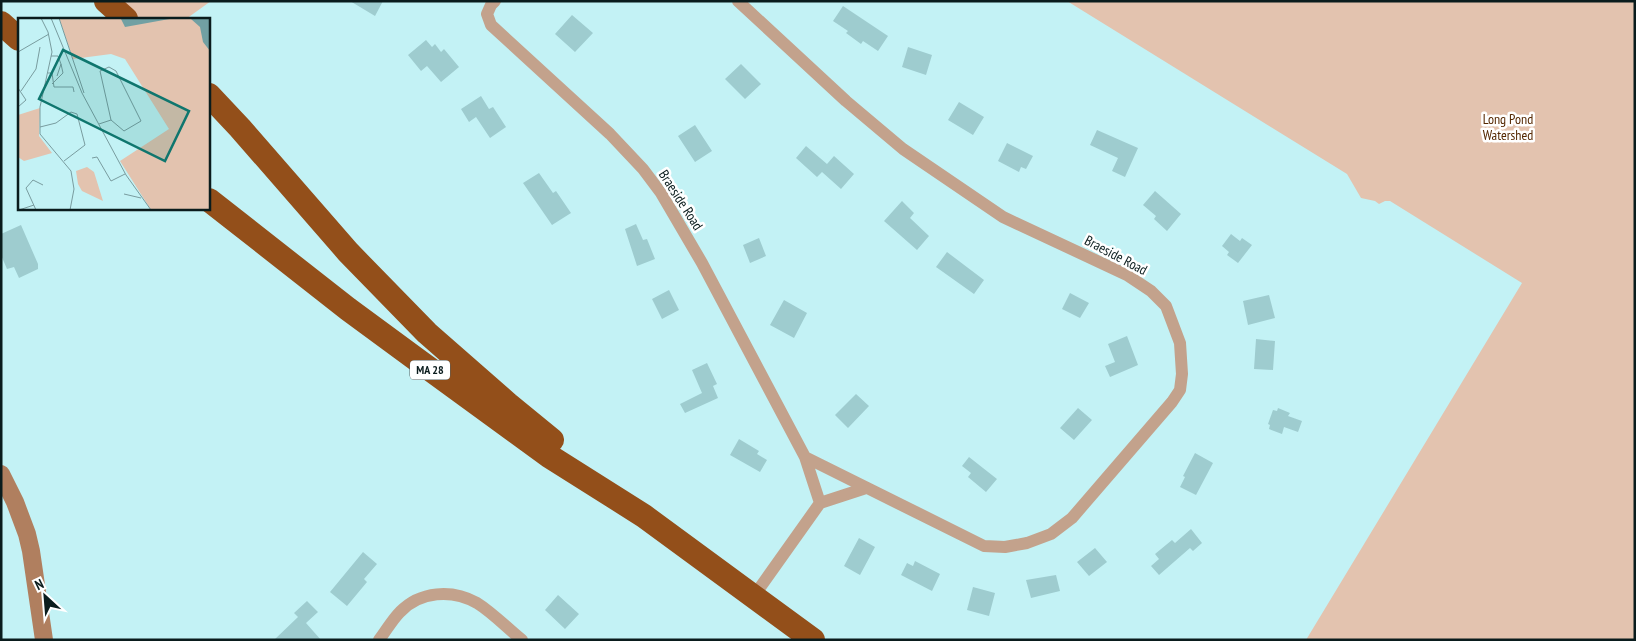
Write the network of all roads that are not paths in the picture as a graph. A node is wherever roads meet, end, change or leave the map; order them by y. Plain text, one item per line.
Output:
1 (106, 1) edge
2 (495, 1) edge
3 (738, 1) edge
4 (125, 18) edge
5 (1, 23) edge
6 (18, 38) edge
7 (210, 96) edge
8 (210, 201) edge
9 (805, 457) junction
10 (1, 474) edge
11 (866, 488) junction
12 (820, 503) junction
13 (644, 516) junction
14 (754, 596) junction
15 (44, 640) edge
16 (379, 640) edge
17 (522, 640) edge
18 (813, 640) edge

1 - 4 highway
2 - 9 street, Braeside Road
3 - 11 street, Braeside Road
5 - 6 highway
7 - 13 highway, MA 28
8 - 13 highway, MA 28
9 - 11 street, Braeside Road
9 - 12 street, Braeside Road
10 - 15 main road
11 - 12 street
12 - 14 street
13 - 14 highway, MA 28
14 - 18 highway, MA 28
16 - 17 street

